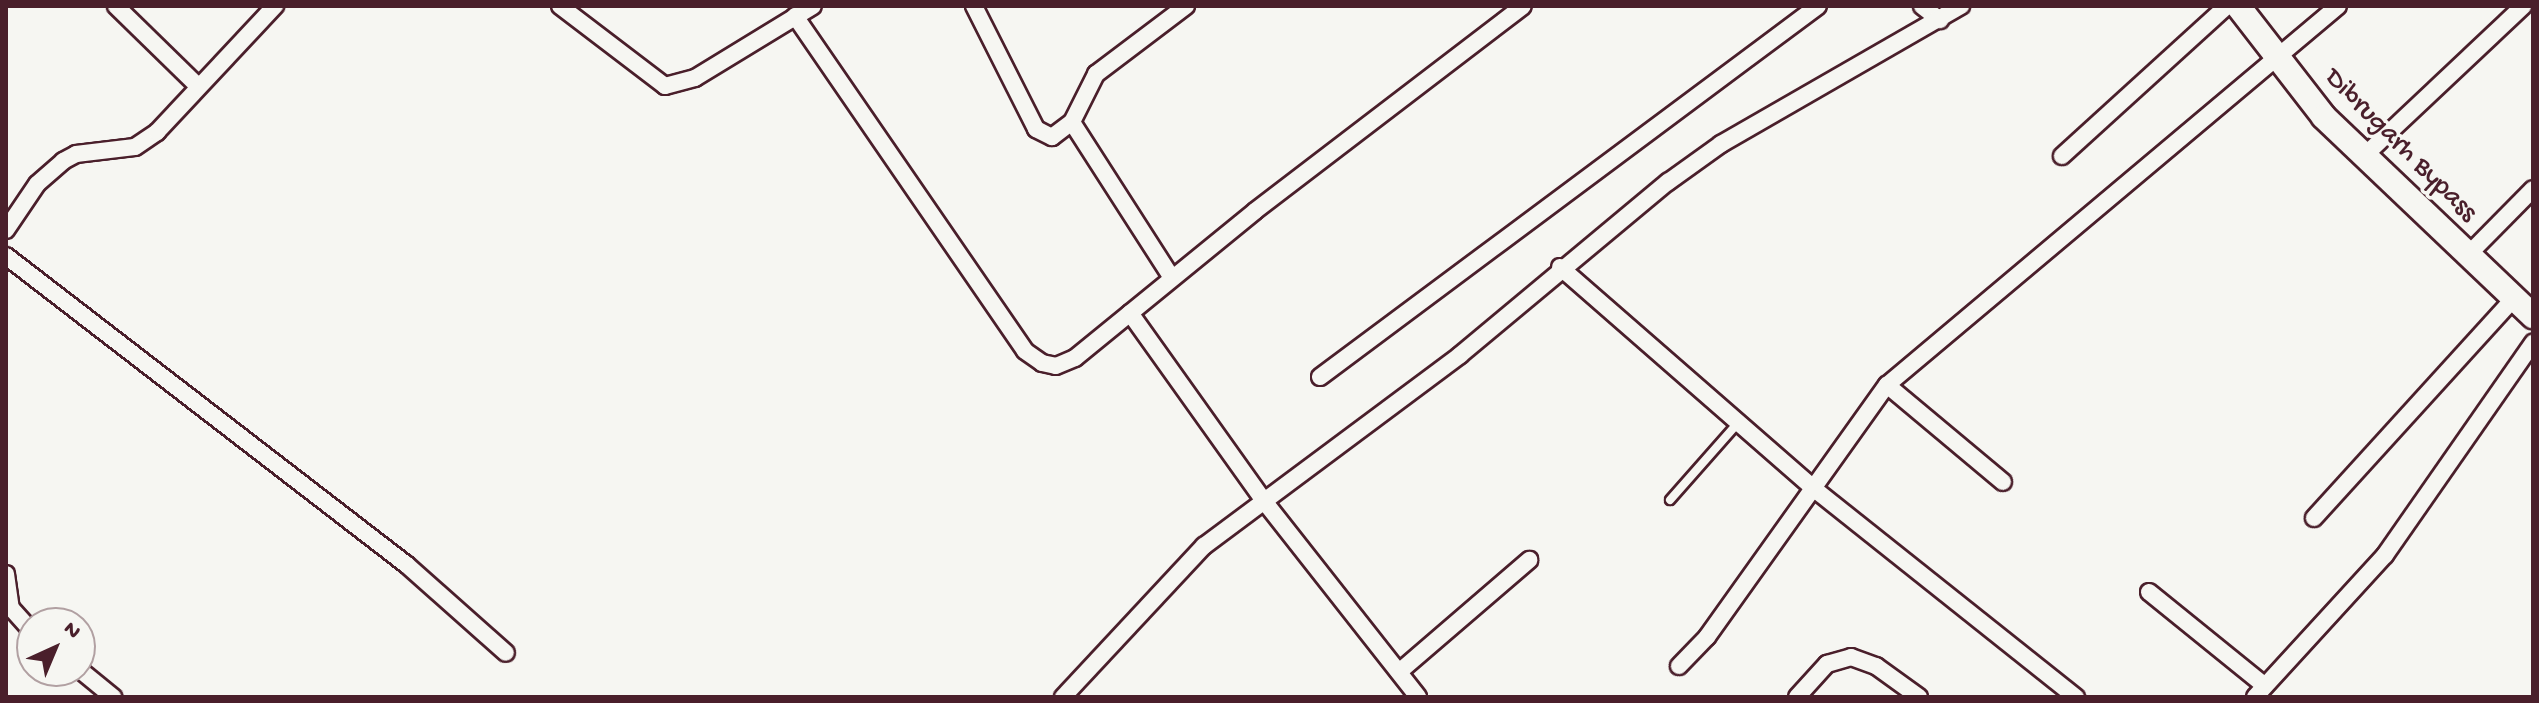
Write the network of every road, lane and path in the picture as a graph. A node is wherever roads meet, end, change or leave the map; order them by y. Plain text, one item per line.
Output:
1 (116, 6) edge
2 (275, 6) edge
3 (560, 6) edge
4 (813, 6) edge
5 (974, 6) edge
6 (1186, 6) edge
7 (1523, 6) edge
8 (1818, 6) edge
9 (1922, 6) edge
10 (1961, 6) edge
11 (2227, 6) edge
12 (2238, 6) edge
13 (2338, 6) edge
14 (2523, 6) edge
15 (795, 16) junction
16 (1940, 20) junction
17 (2277, 62) junction
18 (198, 86) junction
19 (1072, 122) junction
20 (2062, 156) dead end
21 (2363, 157) junction
22 (2533, 189) edge
23 (6, 230) edge
24 (6, 256) edge
25 (2466, 257) junction
26 (1560, 267) junction
27 (1172, 278) junction
28 (2513, 299) junction
29 (1130, 313) junction
30 (2533, 316) edge
31 (2533, 343) edge
32 (1320, 377) dead end
33 (1887, 385) junction
34 (1738, 423) junction
35 (2003, 482) dead end
36 (1813, 488) junction
37 (1670, 500) dead end
38 (1264, 501) junction
39 (2314, 518) dead end
40 (1529, 560) dead end
41 (6, 574) edge
42 (2149, 592) dead end
43 (16, 613) edge
44 (506, 653) dead end
45 (1679, 666) dead end
46 (1399, 672) junction
47 (96, 683) edge
48 (2260, 692) edge
49 (113, 697) edge
50 (1063, 697) edge
51 (1418, 697) edge
52 (1797, 697) edge
53 (1919, 697) edge
54 (2076, 697) edge

1 - 18 street
2 - 18 street
3 - 15 street
4 - 15 street
5 - 19 street
6 - 19 street
7 - 27 street
8 - 32 street
9 - 16 street
10 - 16 street
11 - 20 street
12 - 17 main road, Dibrugarh Bypass
13 - 17 street
14 - 21 street
15 - 29 street
16 - 26 street
17 - 21 main road, Dibrugarh Bypass
17 - 33 street
18 - 23 street
19 - 27 street
21 - 25 main road, Dibrugarh Bypass
22 - 25 street
24 - 44 street
25 - 28 main road, Dibrugarh Bypass
26 - 34 street
26 - 38 street
27 - 29 street
28 - 30 main road, Dibrugarh Bypass
28 - 39 street
29 - 38 street
31 - 48 street
33 - 35 street
33 - 36 street
34 - 36 street
34 - 37 lane
36 - 45 street
36 - 54 street
38 - 46 street
38 - 50 street
40 - 46 street
41 - 43 street
42 - 48 street
46 - 51 street
47 - 49 street
52 - 53 street

